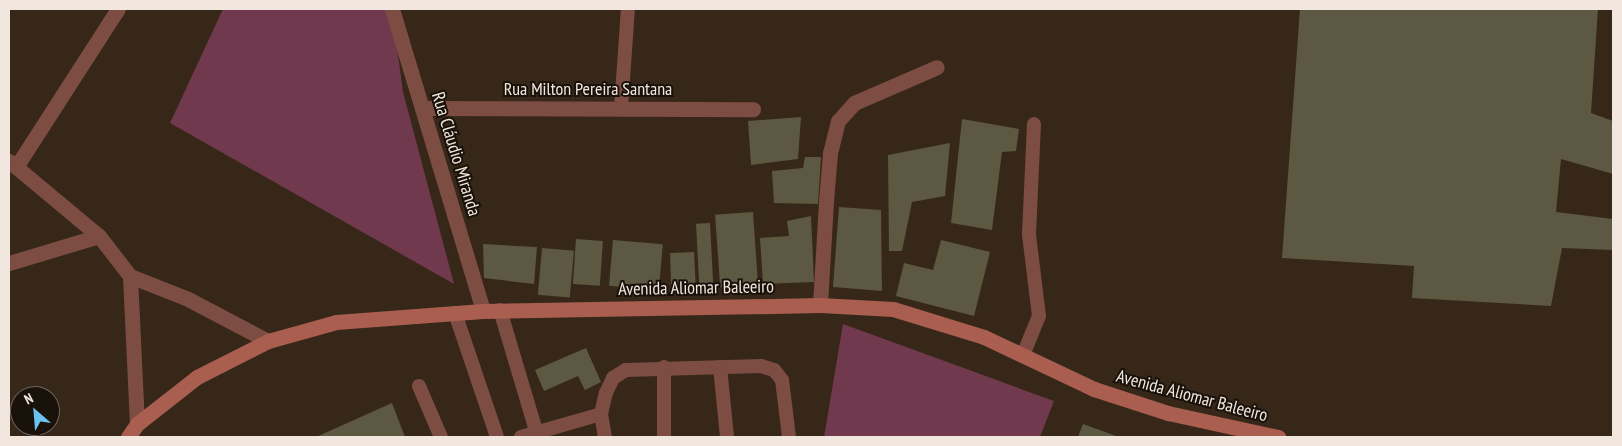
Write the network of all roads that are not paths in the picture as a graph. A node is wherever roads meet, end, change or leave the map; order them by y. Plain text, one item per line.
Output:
1 (118, 9) edge
2 (392, 9) edge
3 (628, 9) edge
4 (937, 67) dead end
5 (422, 108) junction
6 (621, 108) junction
7 (753, 109) dead end
8 (1034, 124) dead end
9 (13, 164) edge
10 (98, 236) junction
11 (9, 263) edge
12 (130, 276) junction
13 (820, 305) junction
14 (500, 310) junction
15 (483, 311) junction
16 (455, 313) junction
17 (268, 341) junction
18 (1023, 355) junction
19 (664, 367) junction
20 (720, 367) junction
21 (419, 386) dead end
22 (602, 414) junction
23 (137, 424) junction
24 (536, 431) junction
25 (128, 437) edge
26 (441, 437) edge
27 (496, 437) edge
28 (521, 437) edge
29 (605, 437) edge
30 (664, 437) edge
31 (727, 437) edge
32 (789, 437) edge
33 (1278, 437) edge

1 - 9 street
2 - 5 street, Rua Cláudio Miranda
3 - 6 lane
4 - 13 street
5 - 6 street, Rua Milton Pereira Santana
5 - 15 street, Rua Cláudio Miranda
6 - 7 street, Rua Milton Pereira Santana
8 - 18 lane
9 - 10 street
10 - 11 street
10 - 12 street
12 - 17 street
12 - 23 street
13 - 14 main road, Avenida Aliomar Baleeiro
13 - 18 main road, Avenida Aliomar Baleeiro
14 - 15 main road, Avenida Aliomar Baleeiro
14 - 24 lane
15 - 16 main road, Avenida Aliomar Baleeiro
16 - 17 main road, Avenida Aliomar Baleeiro
16 - 27 lane
17 - 23 main road, Avenida Aliomar Baleeiro
18 - 33 main road, Avenida Aliomar Baleeiro
19 - 20 lane
19 - 22 lane
19 - 30 lane
20 - 31 lane
20 - 32 lane
21 - 26 lane
22 - 24 lane
22 - 29 lane
23 - 25 main road, Avenida Aliomar Baleeiro
24 - 28 lane

